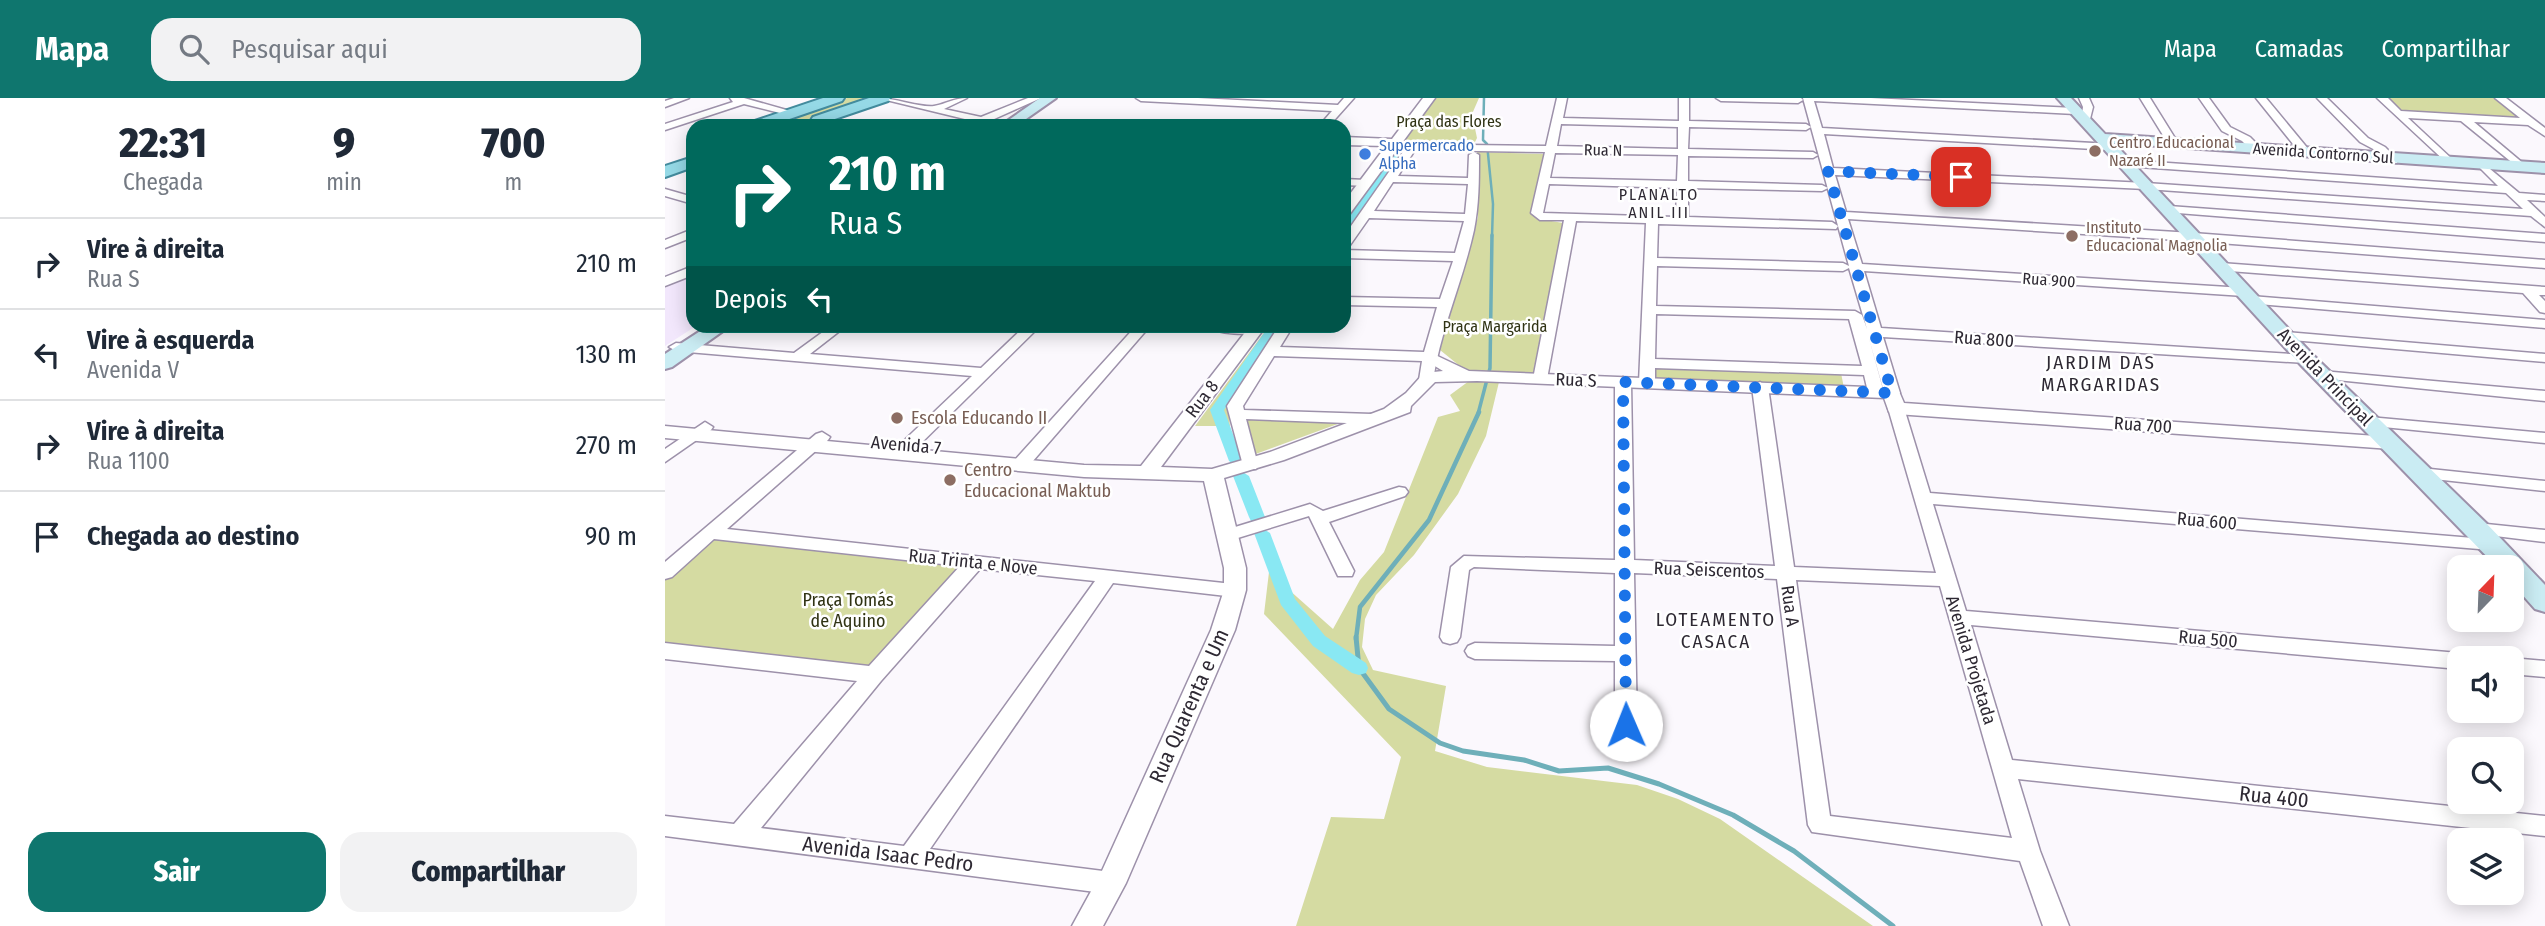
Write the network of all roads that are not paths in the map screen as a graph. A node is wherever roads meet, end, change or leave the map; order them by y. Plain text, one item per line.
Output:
1 (684, 98) edge
2 (731, 98) edge
3 (839, 98) edge
4 (883, 98) edge
5 (962, 98) edge
6 (1036, 98) edge
7 (1049, 98) edge
8 (1059, 98) edge
9 (1141, 98) edge
10 (1349, 98) edge
11 (1429, 98) edge
12 (1562, 98) edge
13 (1684, 98) edge
14 (1721, 98) edge
15 (1804, 98) edge
16 (2064, 98) edge
17 (2084, 98) edge
18 (2145, 98) edge
19 (2204, 98) edge
20 (2261, 98) edge
21 (2322, 98) edge
22 (2382, 98) edge
23 (2500, 98) edge
24 (1215, 100) edge
25 (744, 101) junction
26 (665, 104) edge
27 (1340, 108) junction
28 (933, 110) junction
29 (2078, 110) edge
30 (2399, 114) junction
31 (2463, 118) junction
32 (689, 119) edge
33 (781, 119) edge
34 (793, 119) edge
35 (798, 119) edge
36 (800, 119) edge
37 (827, 119) edge
38 (959, 119) edge
39 (986, 119) edge
40 (1020, 119) edge
41 (1022, 119) edge
42 (1330, 119) edge
43 (686, 120) edge
44 (1557, 121) junction
45 (2531, 122) junction
46 (1684, 124) junction
47 (665, 127) edge
48 (1811, 129) junction
49 (2545, 133) edge
50 (1351, 142) edge
51 (2106, 142) junction
52 (2173, 143) junction
53 (1395, 145) junction
54 (1412, 147) junction
55 (1551, 149) junction
56 (2256, 149) junction
57 (686, 150) edge
58 (1474, 152) junction
59 (1683, 152) junction
60 (2305, 152) junction
61 (1813, 155) junction
62 (665, 157) edge
63 (2391, 159) junction
64 (2448, 161) junction
65 (2125, 163) junction
66 (686, 166) edge
67 (2520, 166) junction
68 (2484, 167) junction
69 (2545, 169) edge
70 (1828, 171) junction
71 (665, 173) edge
72 (1393, 179) junction
73 (1474, 181) junction
74 (1544, 181) junction
75 (1351, 182) edge
76 (1366, 183) junction
77 (1683, 185) junction
78 (2146, 186) junction
79 (1822, 188) junction
80 (665, 192) edge
81 (2513, 193) junction
82 (2545, 198) edge
83 (686, 199) edge
84 (1351, 203) edge
85 (2169, 210) junction
86 (2535, 213) junction
87 (1365, 215) junction
88 (1840, 215) junction
89 (1470, 218) junction
90 (1570, 219) junction
91 (1652, 221) junction
92 (1682, 222) junction
93 (2545, 223) edge
94 (1832, 226) junction
95 (1351, 235) edge
96 (686, 236) edge
97 (2193, 237) junction
98 (2545, 237) edge
99 (665, 244) edge
100 (1351, 254) edge
101 (1460, 257) junction
102 (1651, 262) junction
103 (2545, 264) edge
104 (1849, 267) junction
105 (2221, 267) junction
106 (686, 273) edge
107 (665, 282) edge
108 (2527, 290) junction
109 (2545, 291) edge
110 (2248, 296) junction
111 (1351, 300) edge
112 (1444, 303) junction
113 (2545, 309) edge
114 (1649, 310) junction
115 (1855, 315) junction
116 (2545, 324) edge
117 (1872, 331) junction
118 (700, 333) edge
119 (708, 333) edge
120 (830, 333) edge
121 (1026, 333) edge
122 (1137, 333) edge
123 (1252, 333) edge
124 (1281, 333) edge
125 (2285, 336) junction
126 (1268, 351) junction
127 (673, 353) edge
128 (1429, 357) junction
129 (797, 358) junction
130 (2545, 358) edge
131 (2306, 359) junction
132 (1647, 363) junction
133 (1870, 370) junction
134 (984, 373) junction
135 (2322, 375) junction
136 (1474, 376) junction
137 (1540, 379) junction
138 (1436, 381) junction
139 (1623, 382) junction
140 (1647, 383) junction
141 (1760, 387) junction
142 (2545, 396) edge
143 (1888, 398) junction
144 (1236, 414) junction
145 (1372, 419) junction
146 (2369, 422) junction
147 (665, 424) edge
148 (700, 431) junction
149 (665, 432) edge
150 (2545, 438) edge
151 (817, 441) junction
152 (2391, 443) junction
153 (905, 449) junction
154 (665, 457) edge
155 (1024, 460) junction
156 (1250, 465) junction
157 (1147, 472) junction
158 (2421, 473) junction
159 (1213, 475) junction
160 (2545, 486) edge
161 (1399, 492) dead end
162 (1923, 498) junction
163 (1319, 519) junction
164 (711, 533) junction
165 (1228, 535) junction
166 (2484, 536) junction
167 (2545, 536) edge
168 (975, 562) junction
169 (1623, 566) junction
170 (1345, 571) dead end
171 (665, 572) edge
172 (1785, 573) junction
173 (1108, 577) junction
174 (1947, 580) junction
175 (1235, 590) junction
176 (2545, 602) edge
177 (1958, 617) junction
178 (1450, 637) dead end
179 (1475, 650) dead end
180 (665, 651) edge
181 (1625, 654) junction
182 (2447, 660) edge
183 (2524, 667) edge
184 (2545, 669) edge
185 (874, 675) junction
186 (1626, 725) dead end
187 (2003, 768) junction
188 (665, 826) edge
189 (2545, 826) edge
190 (740, 835) junction
191 (2028, 851) junction
192 (910, 857) junction
193 (1111, 883) junction
194 (1087, 926) edge
195 (2056, 926) edge

1 - 26 street
2 - 25 street
3 - 33 main road
3 - 35 main road
4 - 28 street
4 - 36 main road
4 - 37 main road
5 - 28 street
6 - 39 street
7 - 40 main road
8 - 41 main road
9 - 24 street
10 - 27 street
11 - 53 street
12 - 44 street
13 - 46 street
14 - 15 street
15 - 29 street
15 - 48 street
16 - 29 main road, Avenida Principal
17 - 29 street
18 - 52 street
19 - 56 street
20 - 60 street
21 - 63 street
22 - 30 street
23 - 45 street
24 - 27 street
25 - 32 street
25 - 34 street
27 - 42 street
28 - 38 street
29 - 51 main road, Avenida Principal
30 - 31 street
30 - 64 street
31 - 45 street
31 - 67 street
43 - 47 street
44 - 46 street
44 - 55 street
45 - 49 street
46 - 48 street
46 - 59 street
48 - 51 street
48 - 61 street
48 - 70 street
50 - 53 street
51 - 52 main road, Avenida Contorno Sul
51 - 63 main road, Avenida Contorno Sul
51 - 65 main road, Avenida Principal
52 - 56 main road, Avenida Contorno Sul
53 - 54 street, Rua N
53 - 76 street
54 - 58 street, Rua N
54 - 72 street
55 - 58 street, Rua N
55 - 59 street, Rua N
55 - 74 street
56 - 60 main road, Avenida Contorno Sul
57 - 62 main road
58 - 73 street
59 - 61 street, Rua N
59 - 77 street
60 - 63 main road, Avenida Contorno Sul
61 - 79 street
63 - 64 main road, Avenida Contorno Sul
63 - 68 main road, Avenida Contorno Sul
64 - 67 main road, Avenida Contorno Sul
65 - 78 main road, Avenida Principal
65 - 81 street
66 - 71 main road
67 - 69 main road, Avenida Contorno Sul
68 - 69 main road, Avenida Contorno Sul
68 - 81 street
70 - 78 street
70 - 88 street
72 - 73 street
72 - 87 street
73 - 89 street
74 - 77 street
74 - 90 street
75 - 76 street
76 - 84 street
77 - 79 street
77 - 92 street
78 - 85 main road, Avenida Principal
78 - 86 street
79 - 94 street
80 - 83 street
81 - 82 street
81 - 86 street
85 - 97 main road, Avenida Principal
85 - 98 street
86 - 93 street
87 - 89 street
87 - 95 street
88 - 97 street
88 - 104 street
89 - 101 street
90 - 91 street
90 - 137 street
91 - 92 street
91 - 102 street
92 - 94 street
94 - 104 street
96 - 99 street
97 - 103 street
97 - 105 main road, Avenida Principal
100 - 101 street
101 - 112 street
102 - 104 street, Rua 900
102 - 114 street
104 - 110 street, Rua 900
104 - 115 street
104 - 117 street
105 - 108 street
105 - 110 main road, Avenida Principal
106 - 107 street
108 - 109 street
108 - 113 street
110 - 116 street, Rua 900
110 - 125 main road, Avenida Principal
111 - 112 street
112 - 128 street
114 - 115 street
114 - 132 street
115 - 133 street
117 - 131 street, Rua 800
117 - 143 street
118 - 127 main road
119 - 127 main road
120 - 129 street
121 - 134 street
122 - 155 street
123 - 157 street, Rua 8
124 - 126 street
125 - 130 street
125 - 131 main road, Avenida Principal
126 - 128 street
126 - 144 street
127 - 129 street
128 - 136 street
128 - 138 street
129 - 134 street
131 - 135 main road, Avenida Principal
132 - 133 street
132 - 140 street
133 - 143 street
134 - 153 street
135 - 142 street
135 - 146 main road, Avenida Principal
136 - 137 street, Rua S
136 - 138 street, Rua S
137 - 139 street, Rua S
138 - 145 street, Avenida 7
139 - 140 street, Rua S
139 - 169 street
140 - 141 street, Rua S
141 - 143 street, Rua S
141 - 172 street, Rua A
143 - 152 street, Rua 700
143 - 162 street, Avenida Projetada
144 - 145 street
144 - 156 street
145 - 156 street, Avenida 7
146 - 150 street
146 - 152 main road, Avenida Principal
147 - 148 street, Avenida 7
148 - 149 street, Avenida 7
148 - 151 street, Avenida 7
148 - 154 street
151 - 153 street, Avenida 7
151 - 164 street
152 - 158 main road, Avenida Principal
153 - 155 street, Avenida 7
155 - 157 street, Avenida 7
156 - 159 street, Avenida 7
157 - 159 street, Avenida 7
158 - 160 street
158 - 166 main road, Avenida Principal
159 - 165 street, Rua Quarenta e Um
161 - 163 street
162 - 166 street, Rua 600
162 - 174 street, Avenida Projetada
163 - 165 street
163 - 170 street
164 - 168 street, Rua Trinta e Nove
164 - 171 street
165 - 175 street, Rua Quarenta e Um
166 - 167 street, Rua 600
166 - 176 main road, Avenida Principal
168 - 173 street, Rua Trinta e Nove
168 - 185 street
169 - 172 street, Rua Seiscentos
169 - 178 street, Rua Seiscentos
169 - 181 street
172 - 174 street, Rua Seiscentos
172 - 191 street, Rua A
173 - 175 street, Rua Trinta e Nove
173 - 192 street
174 - 177 street, Avenida Projetada
175 - 193 street, Rua Quarenta e Um
177 - 182 street, Rua 500
177 - 187 street, Avenida Projetada
179 - 181 street
180 - 185 street
181 - 186 street
183 - 184 street
185 - 190 street
187 - 189 street, Rua 400
187 - 191 street, Avenida Projetada
188 - 190 street, Avenida Isaac Pedro
190 - 192 street, Avenida Isaac Pedro
191 - 195 street, Avenida Projetada
192 - 193 street, Avenida Isaac Pedro
193 - 194 street, Rua Quarenta e Um

